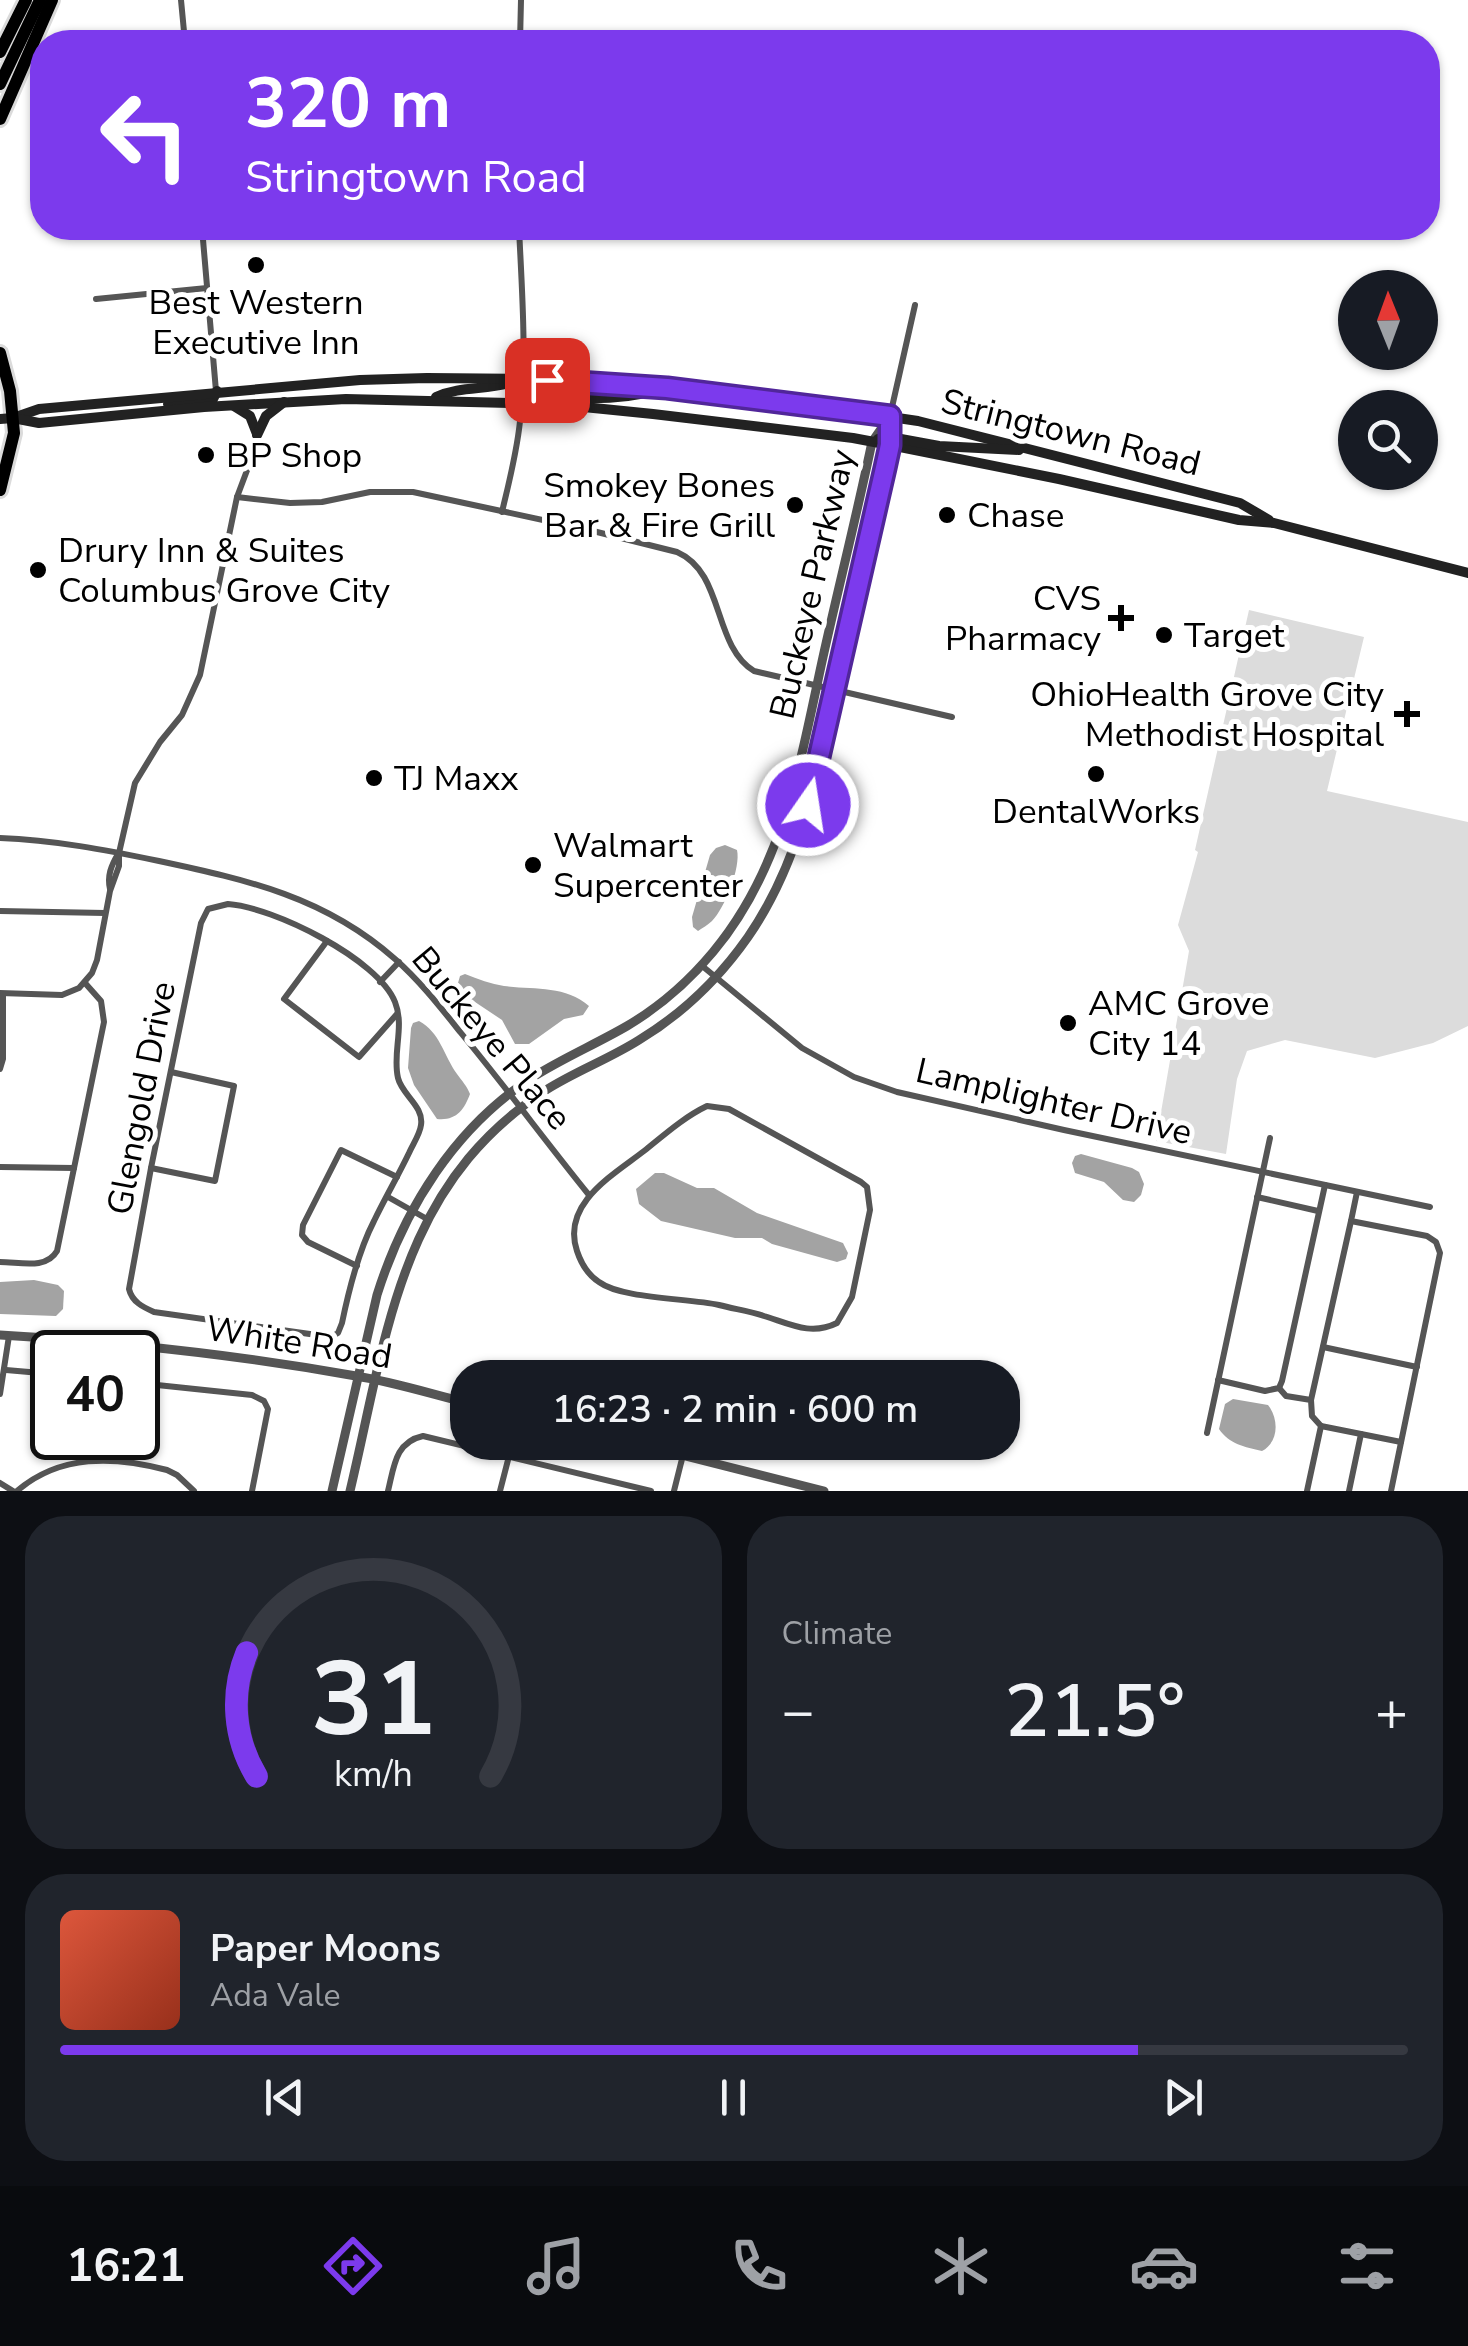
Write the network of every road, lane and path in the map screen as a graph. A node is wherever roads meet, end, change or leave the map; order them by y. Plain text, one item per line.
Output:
1 (26, 0) edge
2 (40, 0) edge
3 (52, 0) edge
4 (181, 0) edge
5 (521, 0) edge
6 (39, 30) edge
7 (184, 30) edge
8 (520, 30) edge
9 (30, 50) edge
10 (0, 52) edge
11 (0, 84) edge
12 (0, 119) edge
13 (203, 240) edge
14 (520, 240) edge
15 (207, 288) junction
16 (96, 299) dead end
17 (916, 305) dead end
18 (0, 353) edge
19 (523, 379) junction
20 (667, 388) junction
21 (216, 391) junction
22 (430, 400) junction
23 (284, 402) junction
24 (522, 403) junction
25 (234, 405) junction
26 (104, 416) junction
27 (890, 416) junction
28 (7, 419) edge
29 (257, 434) junction
30 (890, 441) junction
31 (872, 442) junction
32 (1032, 450) junction
33 (0, 490) edge
34 (236, 497) junction
35 (502, 512) junction
36 (1274, 522) junction
37 (1468, 572) edge
38 (818, 685) junction
39 (835, 689) junction
40 (952, 717) dead end
41 (0, 838) edge
42 (119, 853) junction
43 (0, 910) edge
44 (105, 914) junction
45 (327, 941) junction
46 (399, 962) junction
47 (702, 965) junction
48 (715, 977) junction
49 (380, 982) junction
50 (86, 983) junction
51 (2, 994) edge
52 (398, 1012) junction
53 (0, 1069) edge
54 (171, 1072) junction
55 (510, 1094) junction
56 (520, 1110) junction
57 (1270, 1138) dead end
58 (0, 1166) edge
59 (74, 1168) junction
60 (151, 1168) junction
61 (1262, 1172) junction
62 (397, 1177) junction
63 (1324, 1185) junction
64 (1357, 1192) junction
65 (589, 1195) junction
66 (388, 1198) junction
67 (1257, 1198) junction
68 (1430, 1207) dead end
69 (412, 1210) junction
70 (1318, 1211) junction
71 (427, 1219) junction
72 (1351, 1220) junction
73 (0, 1262) edge
74 (357, 1266) junction
75 (5, 1335) edge
76 (1323, 1347) junction
77 (1416, 1367) junction
78 (6, 1370) junction
79 (30, 1372) edge
80 (360, 1376) junction
81 (376, 1380) junction
82 (1218, 1380) junction
83 (160, 1385) edge
84 (1279, 1388) junction
85 (0, 1394) edge
86 (450, 1398) edge
87 (1311, 1400) junction
88 (1320, 1426) junction
89 (1206, 1433) dead end
90 (1361, 1434) junction
91 (450, 1441) edge
92 (1401, 1442) junction
93 (508, 1460) edge
94 (525, 1460) edge
95 (681, 1460) edge
96 (698, 1460) edge
97 (0, 1483) edge
98 (15, 1491) edge
99 (194, 1491) edge
100 (252, 1491) edge
101 (332, 1491) edge
102 (350, 1491) edge
103 (388, 1491) edge
104 (500, 1491) edge
105 (651, 1491) edge
106 (674, 1491) edge
107 (824, 1491) edge
108 (1307, 1491) edge
109 (1349, 1491) edge
110 (1391, 1491) edge

1 - 10 highway
2 - 11 highway
3 - 6 highway
4 - 7 street
5 - 8 street
9 - 12 highway
13 - 15 street
14 - 19 street
15 - 16 street
15 - 21 street
17 - 27 street, Buckeye Parkway
18 - 28 highway
19 - 20 main road, Stringtown Road
19 - 21 main road, Stringtown Road
19 - 22 main road
19 - 24 street
20 - 24 main road
20 - 27 main road, Stringtown Road
21 - 26 main road
21 - 28 main road, Stringtown Road
22 - 23 main road, Stringtown Road
22 - 24 main road, Stringtown Road
23 - 25 main road, Stringtown Road
23 - 29 main road
24 - 31 main road, Stringtown Road
24 - 35 street
25 - 26 main road, Stringtown Road
25 - 29 main road
26 - 28 main road, Stringtown Road
27 - 30 street, Buckeye Parkway
27 - 31 street, Buckeye Parkway
27 - 32 main road, Stringtown Road
28 - 33 highway
29 - 34 street
30 - 31 main road, Stringtown Road
30 - 32 main road
30 - 36 main road, Stringtown Road
30 - 39 street, Buckeye Parkway
31 - 38 street, Buckeye Parkway
32 - 36 main road, Stringtown Road
34 - 35 street
34 - 42 street
35 - 38 street
36 - 37 main road, Stringtown Road
38 - 39 street
38 - 47 street, Buckeye Parkway
39 - 40 street
39 - 48 street, Buckeye Parkway
41 - 42 street, Buckeye Place
42 - 44 street
42 - 46 street, Buckeye Place
43 - 44 street
44 - 50 street
45 - 49 street
45 - 52 street
45 - 54 street, Glengold Drive
46 - 49 street
46 - 55 street, Buckeye Place
47 - 48 street, Lamplighter Drive
47 - 55 street, Buckeye Parkway
48 - 56 street, Buckeye Parkway
48 - 61 street, Lamplighter Drive
49 - 52 street
50 - 51 street
50 - 59 street
51 - 53 street
52 - 62 street
54 - 60 street, Glengold Drive
54 - 60 street
55 - 56 street, Buckeye Place
55 - 69 street, Buckeye Parkway
56 - 65 street, Buckeye Place
56 - 71 street, Buckeye Parkway
57 - 61 street
58 - 59 street
59 - 73 street
60 - 74 street, Glengold Drive
61 - 63 street, Lamplighter Drive
61 - 67 street
62 - 66 street
62 - 74 street
63 - 64 street, Lamplighter Drive
63 - 70 street
64 - 68 street, Lamplighter Drive
64 - 72 street
65 - 65 street
66 - 69 street
66 - 74 street
67 - 70 street
67 - 82 street
69 - 71 street
69 - 80 street, Buckeye Parkway
70 - 84 street
71 - 81 street, Buckeye Parkway
72 - 76 street
72 - 77 street
75 - 78 street
75 - 80 street, White Road
76 - 77 street
76 - 87 street
77 - 92 street
78 - 79 street
78 - 85 street
80 - 81 street, White Road
80 - 101 street, Buckeye Parkway
81 - 86 street, White Road
81 - 102 street, Buckeye Parkway
82 - 84 street
82 - 89 street
83 - 100 street
84 - 87 street
87 - 88 street
88 - 90 street
88 - 108 street
90 - 92 street
90 - 109 street
91 - 103 street
92 - 110 street
93 - 104 street
94 - 105 street
95 - 106 street
96 - 107 street
97 - 98 street
98 - 99 street

